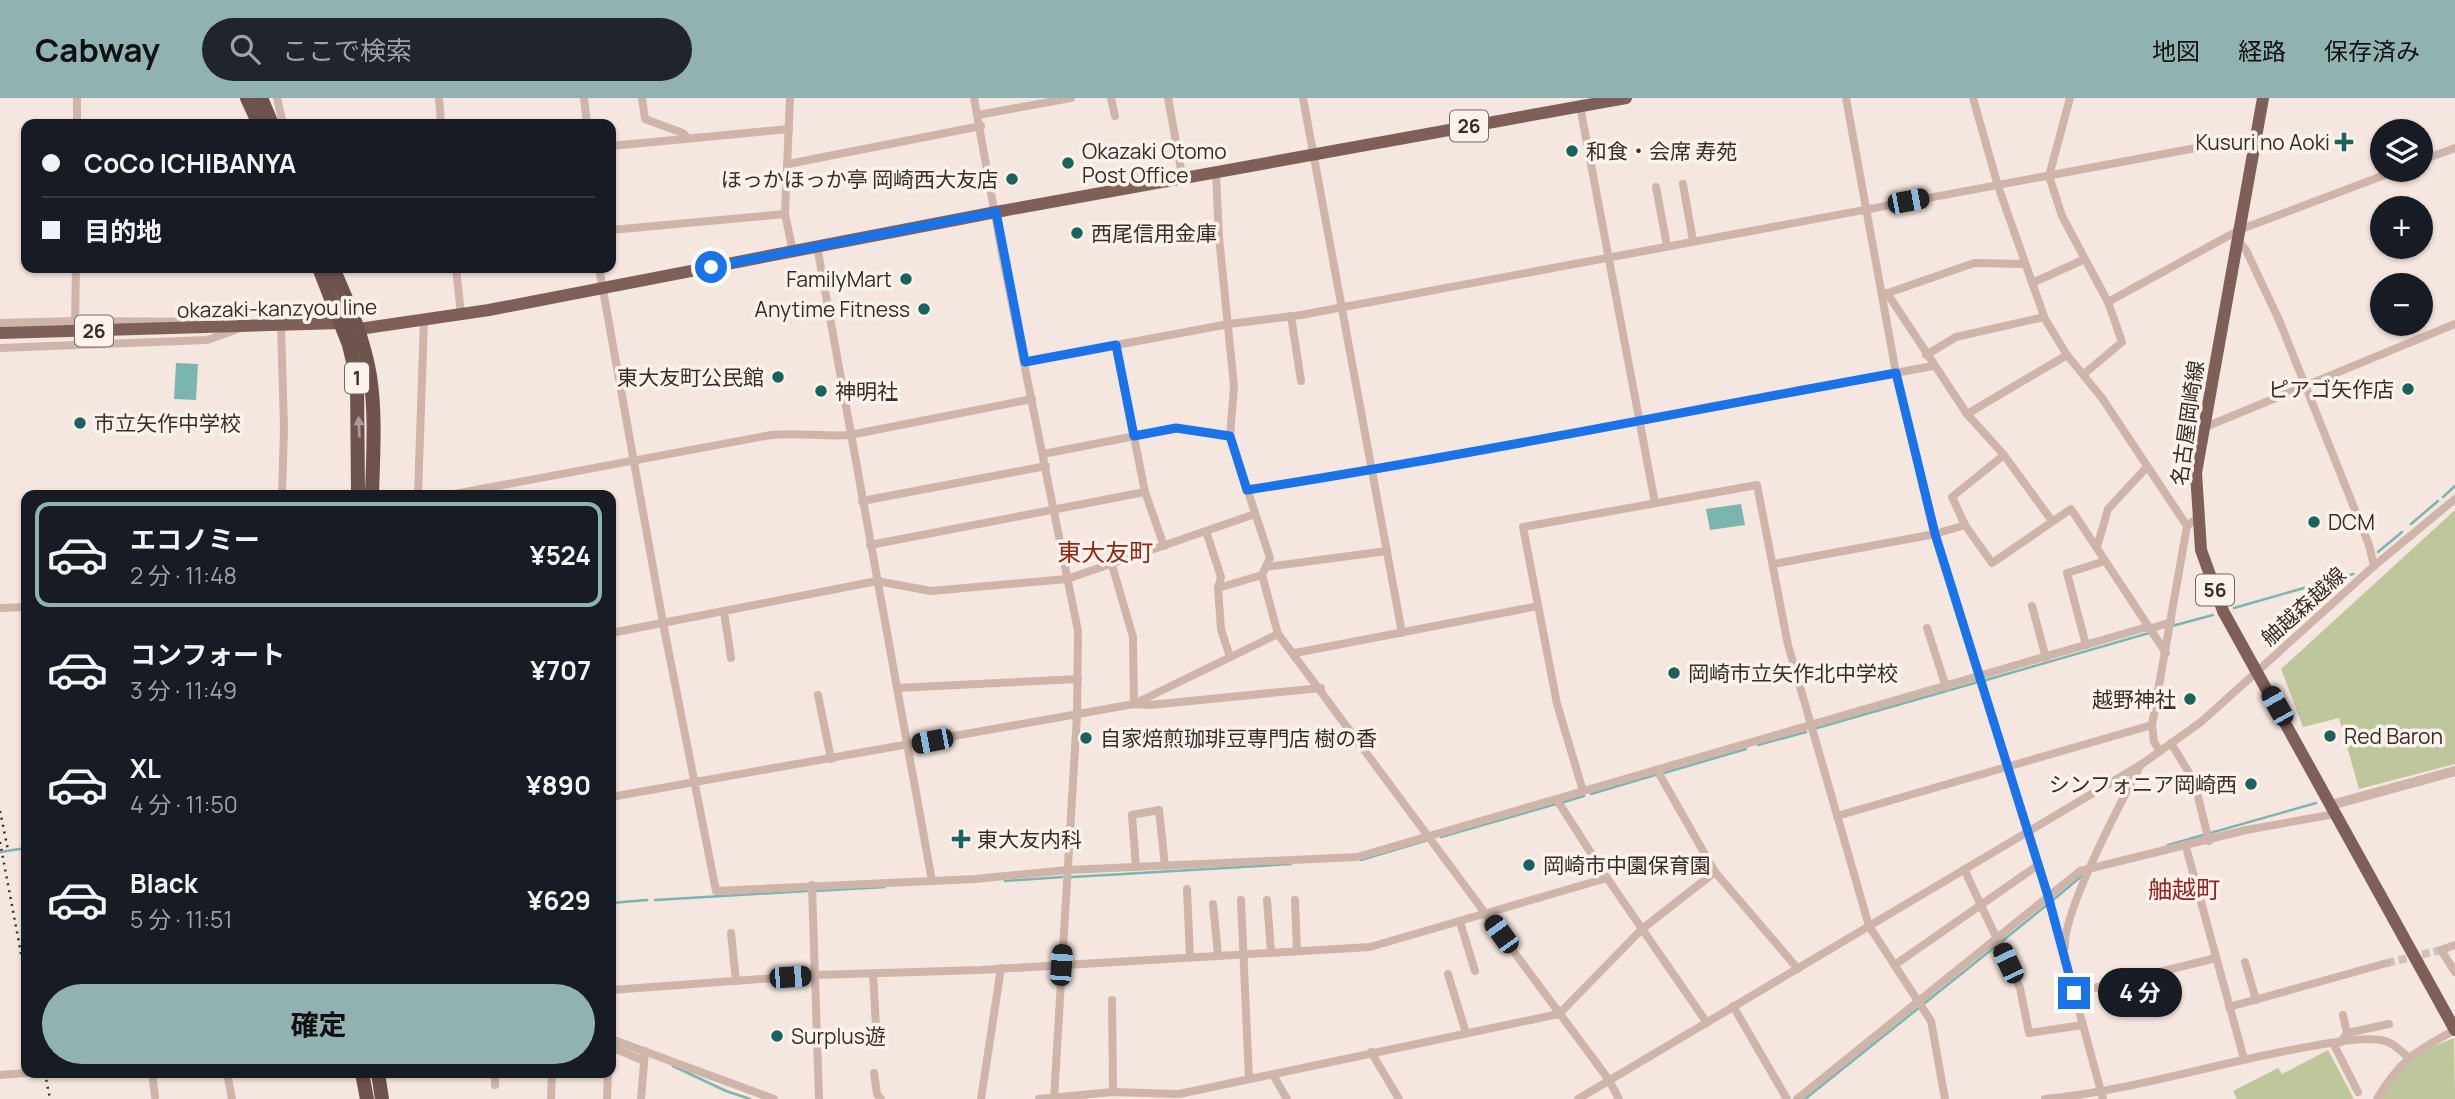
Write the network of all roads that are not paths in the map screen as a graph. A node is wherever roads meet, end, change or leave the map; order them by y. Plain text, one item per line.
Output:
1 (77, 98) edge
2 (247, 98) edge
3 (261, 98) edge
4 (276, 98) edge
5 (439, 98) edge
6 (584, 98) edge
7 (642, 98) edge
8 (790, 98) edge
9 (974, 98) edge
10 (1070, 98) edge
11 (1111, 98) edge
12 (1168, 98) edge
13 (1303, 98) edge
14 (1626, 98) edge
15 (1846, 98) edge
16 (1973, 98) edge
17 (2070, 98) edge
18 (2263, 98) edge
19 (1579, 102) edge
20 (978, 115) junction
21 (1115, 116) dead end
22 (78, 119) edge
23 (257, 119) edge
24 (270, 119) edge
25 (282, 119) edge
26 (441, 119) edge
27 (586, 119) edge
28 (981, 126) junction
29 (789, 129) junction
30 (2255, 137) junction
31 (688, 138) junction
32 (616, 146) edge
33 (2455, 148) edge
34 (1313, 155) junction
35 (2433, 156) edge
36 (788, 164) junction
37 (1216, 174) junction
38 (2049, 176) junction
39 (1183, 180) junction
40 (2370, 181) edge
41 (1683, 184) dead end
42 (1998, 186) junction
43 (1656, 187) dead end
44 (1866, 209) junction
45 (996, 212) junction
46 (785, 214) junction
47 (616, 230) edge
48 (2238, 234) junction
49 (1693, 241) junction
50 (817, 246) junction
51 (1667, 246) junction
52 (793, 252) junction
53 (1608, 257) junction
54 (2083, 260) junction
55 (2025, 264) junction
56 (76, 273) edge
57 (320, 273) edge
58 (335, 273) edge
59 (457, 273) edge
60 (600, 273) edge
61 (2032, 283) junction
62 (602, 287) junction
63 (1884, 294) junction
64 (2108, 302) junction
65 (1343, 306) junction
66 (461, 314) junction
67 (1291, 316) junction
68 (2044, 317) junction
69 (424, 319) junction
70 (75, 321) junction
71 (0, 323) edge
72 (341, 323) junction
73 (1229, 324) junction
74 (2455, 324) edge
75 (250, 325) junction
76 (281, 325) junction
77 (359, 329) junction
78 (0, 333) edge
79 (1116, 345) junction
80 (0, 348) edge
81 (1926, 355) junction
82 (2067, 355) junction
83 (1025, 362) junction
84 (1933, 366) junction
85 (1896, 373) junction
86 (2084, 374) junction
87 (1301, 381) dead end
88 (2305, 387) junction
89 (1032, 399) junction
90 (1966, 414) junction
91 (1638, 419) junction
92 (2203, 428) junction
93 (850, 435) junction
94 (1134, 436) junction
95 (1230, 436) junction
96 (1043, 454) junction
97 (2004, 455) junction
98 (633, 461) junction
99 (1046, 466) junction
100 (2146, 468) junction
101 (1371, 471) junction
102 (282, 490) edge
103 (358, 490) edge
104 (372, 490) edge
105 (418, 490) edge
106 (476, 490) edge
107 (1247, 490) junction
108 (1145, 492) junction
109 (2455, 499) edge
110 (862, 501) junction
111 (1655, 503) junction
112 (1054, 509) junction
113 (1255, 513) junction
114 (2197, 517) junction
115 (2052, 521) junction
116 (1965, 525) junction
117 (2187, 526) junction
118 (1206, 531) junction
119 (1935, 534) junction
120 (870, 545) junction
121 (1164, 546) junction
122 (2097, 547) junction
123 (1387, 551) junction
124 (2105, 561) junction
125 (1773, 564) junction
126 (1112, 565) junction
127 (2374, 566) junction
128 (1264, 571) junction
129 (1067, 579) junction
130 (877, 582) junction
131 (1218, 588) junction
132 (2032, 606) dead end
133 (21, 607) edge
134 (1538, 607) junction
135 (0, 608) edge
136 (724, 612) junction
137 (663, 623) junction
138 (2171, 625) junction
139 (1927, 628) dead end
140 (2150, 631) junction
141 (616, 632) edge
142 (1402, 633) junction
143 (1278, 634) junction
144 (2086, 645) junction
145 (1295, 653) junction
146 (2166, 653) junction
147 (1230, 657) junction
148 (731, 658) dead end
149 (2046, 658) junction
150 (2257, 672) junction
151 (1980, 678) junction
152 (1077, 679) junction
153 (1946, 687) junction
154 (897, 688) junction
155 (1321, 688) junction
156 (818, 695) dead end
157 (1134, 704) junction
158 (1077, 715) junction
159 (2152, 725) junction
160 (1811, 726) junction
161 (2171, 743) junction
162 (908, 746) junction
163 (2159, 750) junction
164 (831, 759) junction
165 (2142, 764) junction
166 (2008, 766) junction
167 (1657, 770) junction
168 (2455, 771) edge
169 (696, 783) junction
170 (1583, 791) junction
171 (616, 796) edge
172 (1558, 800) junction
173 (2333, 809) junction
174 (1836, 816) junction
175 (2027, 833) junction
176 (1429, 836) junction
177 (2209, 841) junction
178 (2186, 847) junction
179 (2038, 865) junction
180 (1165, 866) junction
181 (1136, 867) junction
182 (1964, 869) junction
183 (1068, 870) junction
184 (2089, 871) junction
185 (1715, 872) junction
186 (1607, 878) junction
187 (932, 881) junction
188 (812, 885) junction
189 (1187, 889) dead end
190 (2048, 896) junction
191 (1241, 900) dead end
192 (1267, 900) dead end
193 (1295, 900) dead end
194 (1213, 904) dead end
195 (1981, 905) junction
196 (1487, 914) junction
197 (1461, 922) junction
198 (1869, 926) junction
199 (1642, 929) junction
200 (730, 933) dead end
201 (1997, 939) junction
202 (2455, 946) edge
203 (1297, 951) junction
204 (1272, 952) junction
205 (1245, 954) junction
206 (1218, 955) junction
207 (1190, 957) junction
208 (2216, 958) junction
209 (2245, 962) dead end
210 (2387, 963) tunnel mouth
211 (1896, 964) junction
212 (1061, 965) junction
213 (1001, 968) junction
214 (1798, 968) junction
215 (1475, 971) dead end
216 (2067, 972) junction
217 (2455, 972) edge
218 (873, 973) junction
219 (1448, 974) dead end
220 (817, 975) junction
221 (736, 981) junction
222 (616, 990) edge
223 (2074, 993) junction
224 (1112, 1000) dead end
225 (2256, 1000) junction
226 (1919, 1002) junction
227 (1733, 1006) junction
228 (2229, 1007) junction
229 (1559, 1014) junction
230 (2343, 1016) dead end
231 (1707, 1023) junction
232 (2389, 1024) dead end
233 (2083, 1025) junction
234 (2455, 1030) edge
235 (1466, 1033) junction
236 (2347, 1033) junction
237 (616, 1041) edge
238 (2337, 1042) junction
239 (877, 1044) dead end
240 (616, 1048) edge
241 (1371, 1052) junction
242 (643, 1056) junction
243 (2408, 1057) junction
244 (2244, 1059) junction
245 (21, 1073) edge
246 (874, 1073) dead end
247 (0, 1075) edge
248 (1273, 1075) junction
249 (153, 1078) edge
250 (228, 1078) edge
251 (363, 1078) edge
252 (379, 1078) edge
253 (495, 1078) edge
254 (552, 1078) edge
255 (608, 1078) edge
256 (1249, 1079) junction
257 (1609, 1080) junction
258 (495, 1085) dead end
259 (1113, 1092) junction
260 (2358, 1093) dead end
261 (155, 1096) dead end
262 (2102, 1096) edge
263 (1054, 1098) edge
264 (232, 1099) edge
265 (368, 1099) edge
266 (382, 1099) edge
267 (551, 1099) edge
268 (607, 1099) edge
269 (641, 1099) edge
270 (774, 1099) edge
271 (819, 1099) edge
272 (881, 1099) edge
273 (981, 1099) edge
274 (1039, 1099) edge
275 (1287, 1099) edge
276 (1399, 1099) edge
277 (1578, 1099) edge
278 (1619, 1099) edge
279 (1787, 1099) edge
280 (1797, 1099) edge
281 (1945, 1099) edge
282 (2045, 1099) edge
283 (2377, 1099) edge

1 - 22 street
2 - 23 highway
3 - 24 highway
4 - 25 street
5 - 26 street
6 - 27 street
7 - 31 street
8 - 29 street
9 - 20 street
10 - 20 street
11 - 21 street
12 - 39 street
13 - 34 street
14 - 19 main road, okazaki-kanzyou line / 26
15 - 44 street
16 - 42 street
17 - 38 street
18 - 30 main road, 名古屋岡崎線 / 56
19 - 34 main road, okazaki-kanzyou line / 26
19 - 53 street
20 - 28 street
28 - 36 street
28 - 45 street
29 - 31 street
29 - 36 street
30 - 38 street
30 - 48 main road, 名古屋岡崎線 / 56
31 - 32 street
33 - 35 street
34 - 37 main road, okazaki-kanzyou line / 26
34 - 65 street
36 - 46 street
37 - 39 main road, okazaki-kanzyou line / 26
37 - 73 street
38 - 42 street
38 - 54 street
39 - 45 main road, okazaki-kanzyou line / 26
40 - 48 street
41 - 49 street
42 - 44 street
42 - 55 street
43 - 51 street
44 - 49 street
44 - 63 street
45 - 50 main road, okazaki-kanzyou line / 26
45 - 83 street
46 - 47 street
46 - 52 street
48 - 64 street
48 - 88 street
48 - 92 main road, 名古屋岡崎線 / 56
49 - 51 street
50 - 52 main road, okazaki-kanzyou line / 26
50 - 93 street
51 - 53 street
52 - 62 main road, okazaki-kanzyou line / 26
53 - 65 street
53 - 91 street
54 - 61 street
54 - 64 street
55 - 61 street
55 - 63 street
56 - 70 street
57 - 72 highway, 1
58 - 77 highway, 1
59 - 66 street
60 - 62 street
61 - 68 street
62 - 66 main road, okazaki-kanzyou line / 26
62 - 98 street
63 - 81 street
63 - 85 street
64 - 86 street
65 - 67 street
65 - 101 street
66 - 69 main road, okazaki-kanzyou line / 26
67 - 73 street
67 - 87 street
68 - 81 street
68 - 82 street
69 - 77 main road, okazaki-kanzyou line / 26
69 - 105 street
70 - 71 street
70 - 75 street
72 - 76 main road, okazaki-kanzyou line / 26
72 - 77 main road, okazaki-kanzyou line / 26
103 -> 72 highway, 1
73 - 79 street
73 - 95 street
74 - 88 street
75 - 76 main road, okazaki-kanzyou line / 26
75 - 78 main road, okazaki-kanzyou line / 26
75 - 80 street
76 - 102 street
77 - 104 highway, 1
79 - 83 street
79 - 94 street
81 - 84 street
82 - 86 street
82 - 90 street
83 - 89 street
84 - 85 street
84 - 90 street
85 - 91 street
85 - 119 street
86 - 100 street
88 - 92 street
88 - 127 street
89 - 93 street
89 - 96 street
90 - 97 street
91 - 101 street
91 - 111 street
92 - 114 main road, 名古屋岡崎線 / 56
93 - 98 street
93 - 110 street
94 - 95 street
94 - 96 street
94 - 108 street
95 - 107 street
96 - 99 street
97 - 115 street
97 - 116 street
98 - 106 street
98 - 137 street
99 - 110 street
99 - 112 street
100 - 117 street
100 - 122 street
101 - 107 street
101 - 123 street
107 - 113 street
108 - 112 street
108 - 121 street
109 - 127 street, 舳越森越線
110 - 120 street
111 - 125 street
111 - 134 street
112 - 120 street
112 - 129 street
113 - 118 street
113 - 128 street
114 - 117 street
114 - 150 main road, 名古屋岡崎線 / 56
115 - 116 street
115 - 122 street
116 - 119 street
117 - 138 street
118 - 121 street
118 - 131 street
119 - 125 street
119 - 151 street
120 - 130 street
121 - 126 street
122 - 124 street
123 - 128 street
123 - 142 street
124 - 140 street
124 - 144 street
125 - 160 street
126 - 129 street
126 - 157 street
127 - 150 street, 舳越森越線
128 - 131 street
128 - 143 street
129 - 130 street
129 - 152 street
130 - 136 street
130 - 154 street
131 - 147 street
132 - 149 street
133 - 135 street
134 - 142 street
134 - 170 street
136 - 137 street
136 - 148 street
137 - 141 street
137 - 169 street
138 - 140 street
138 - 146 street
139 - 153 street
140 - 144 street
140 - 146 street
142 - 145 street
143 - 145 street
143 - 147 street
144 - 149 street
145 - 155 street
146 - 159 street
147 - 157 street
149 - 151 street
150 - 161 street, 舳越森越線
150 - 173 main road, 名古屋岡崎線 / 56
151 - 153 street
151 - 166 street
152 - 154 street
152 - 158 street
153 - 160 street
154 - 162 street
155 - 157 street
155 - 176 street
156 - 164 street
157 - 158 street
158 - 162 street
158 - 183 street
159 - 163 street
159 - 166 street
160 - 167 street
160 - 174 street
161 - 163 street, 舳越森越線
161 - 177 street
162 - 164 street
162 - 187 street
163 - 165 street, 舳越森越線
164 - 169 street
165 - 175 street, 舳越森越線
165 - 184 street
166 - 174 street
166 - 175 street
167 - 170 street
167 - 185 street
168 - 173 street
169 - 171 street
169 - 188 street
170 - 172 street
172 - 176 street
172 - 186 street
173 - 177 street
173 - 234 main road, 名古屋岡崎線 / 56
174 - 198 street
175 - 179 street
175 - 182 street, 舳越森越線
176 - 180 street
176 - 196 street
177 - 178 street
178 - 184 street
178 - 208 street
179 - 190 street
179 - 195 street
180 - 181 street
180 - 181 street
181 - 183 street
182 - 195 street
182 - 198 street, 舳越森越線
183 - 187 street
183 - 212 street
184 - 190 street
184 - 216 street
185 - 199 street
185 - 214 street
186 - 196 street
186 - 199 street
187 - 188 street
188 - 220 street
189 - 207 street
190 - 201 street
190 - 216 street
191 - 205 street
192 - 204 street
193 - 203 street
194 - 206 street
195 - 201 street
195 - 211 street
196 - 197 street
196 - 229 street
197 - 203 street
197 - 215 street
198 - 211 street
198 - 214 street, 舳越森越線
199 - 229 street
199 - 231 street
200 - 221 street
201 - 226 street
201 - 233 street
202 - 217 street
203 - 204 street
204 - 205 street
205 - 206 street
205 - 256 street
206 - 207 street
207 - 212 street
208 - 223 street
208 - 228 street
209 - 225 street
210 - 225 street
211 - 226 street
212 - 213 street
212 - 263 street
213 - 218 street
213 - 273 street
214 - 227 street, 舳越森越線
216 - 223 street
218 - 220 street
218 - 239 street
219 - 235 street
220 - 221 street
220 - 271 street
221 - 222 street
223 - 233 street
224 - 259 street
225 - 228 street
226 - 280 street
226 - 281 street
227 - 231 street, 舳越森越線
227 - 279 street
228 - 244 street
229 - 235 street
229 - 257 street
230 - 236 street
231 - 257 street, 舳越森越線
232 - 236 street
233 - 262 street
234 - 243 street
235 - 241 street
236 - 238 street
237 - 242 street
238 - 243 street
238 - 244 street
238 - 260 street
240 - 242 street
241 - 248 street
241 - 276 street
242 - 269 street
242 - 270 street
243 - 283 street
244 - 262 street
245 - 247 street
246 - 272 street
248 - 256 street
248 - 275 street
249 - 261 street
250 - 264 street
251 - 265 highway
252 - 266 highway
253 - 258 street
254 - 267 street
255 - 268 street
256 - 259 street
257 - 277 street, 舳越森越線
257 - 278 street
259 - 263 street
262 - 282 street
263 - 274 street

